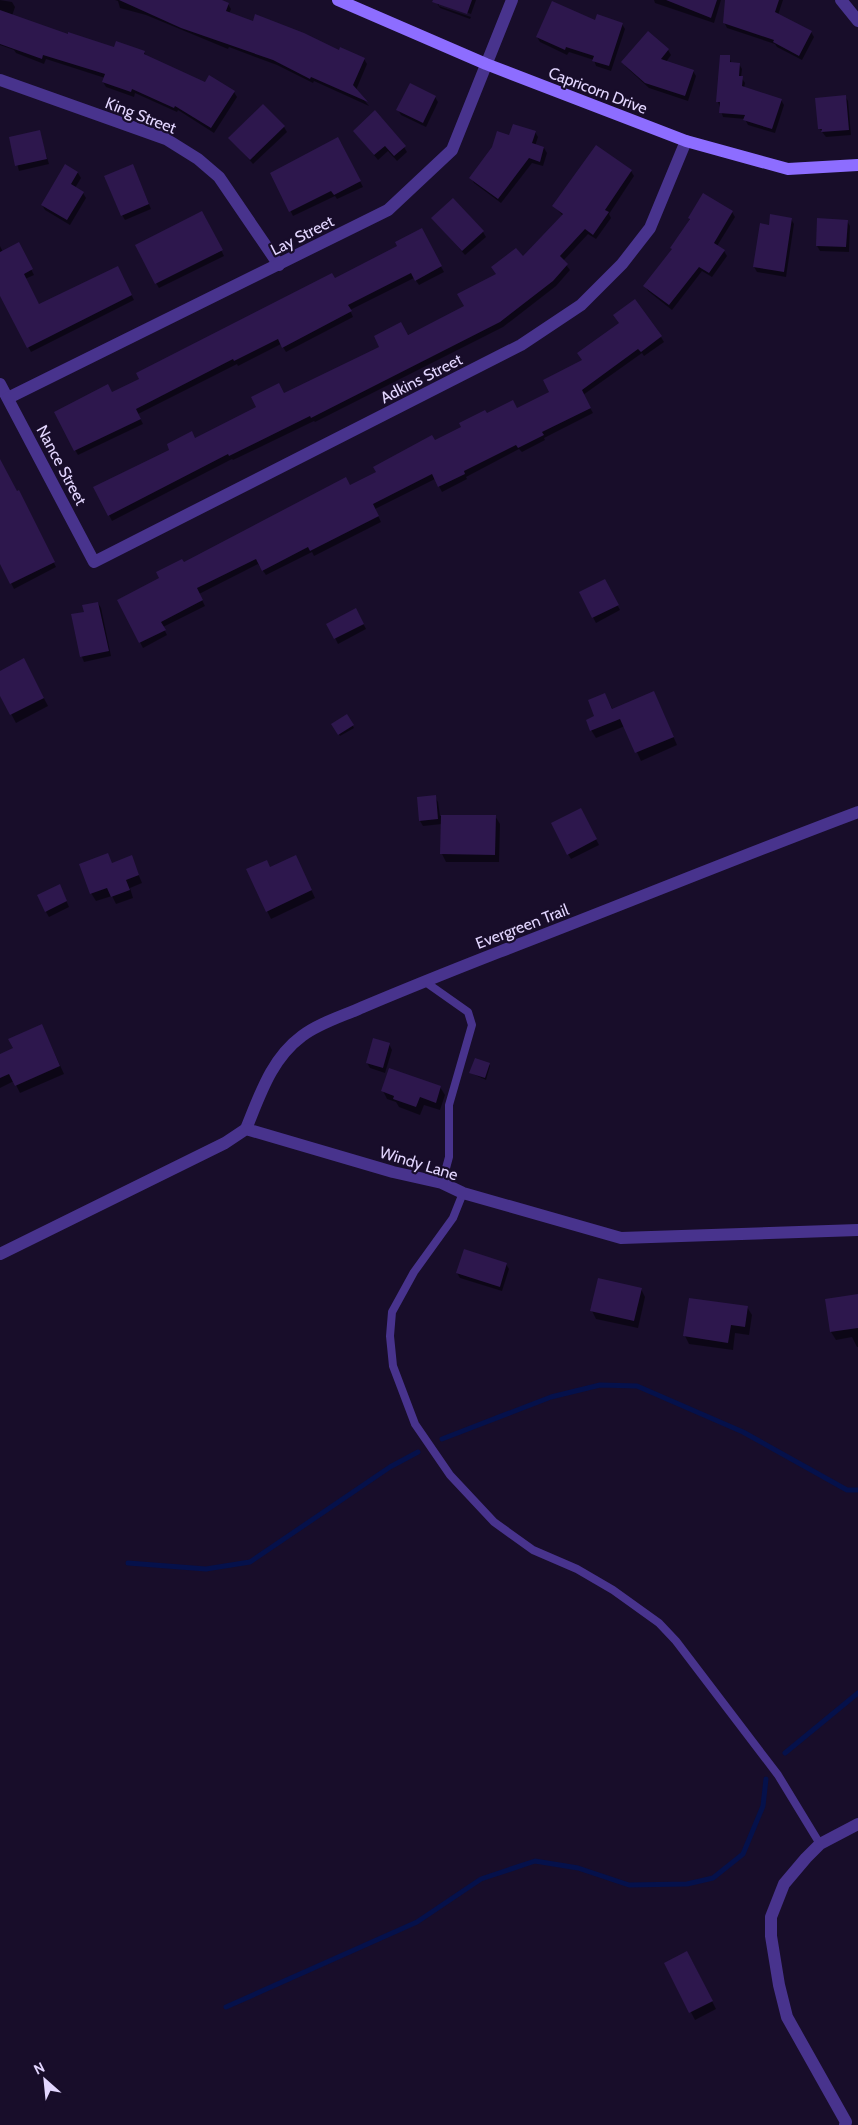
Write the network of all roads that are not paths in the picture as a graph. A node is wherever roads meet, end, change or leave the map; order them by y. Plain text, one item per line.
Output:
1 (338, 0) edge
2 (512, 0) edge
3 (841, 0) edge
4 (858, 21) edge
5 (486, 64) junction
6 (0, 80) edge
7 (686, 141) junction
8 (858, 165) edge
9 (279, 265) junction
10 (0, 384) edge
11 (8, 398) junction
12 (94, 562) joint
13 (858, 812) edge
14 (424, 981) junction
15 (246, 1129) junction
16 (442, 1183) junction
17 (463, 1193) junction
18 (858, 1230) edge
19 (0, 1254) edge
20 (858, 1824) edge
21 (820, 1844) junction
22 (845, 2125) edge

1 - 5 street, Capricorn Drive
2 - 5 street, Lay Street
3 - 4 street
5 - 7 street, Capricorn Drive
5 - 9 street, Lay Street
6 - 9 street, King Street
7 - 8 street, Capricorn Drive
7 - 12 street, Adkins Street
9 - 11 street, Lay Street
10 - 11 street, Nance Street
11 - 12 street, Nance Street
13 - 14 street, Evergreen Trail
14 - 15 street, Evergreen Trail
14 - 16 lane
15 - 16 street, Windy Lane
15 - 19 street
16 - 17 street, Windy Lane
17 - 18 street, Windy Lane
17 - 21 lane
20 - 21 street
21 - 22 street

